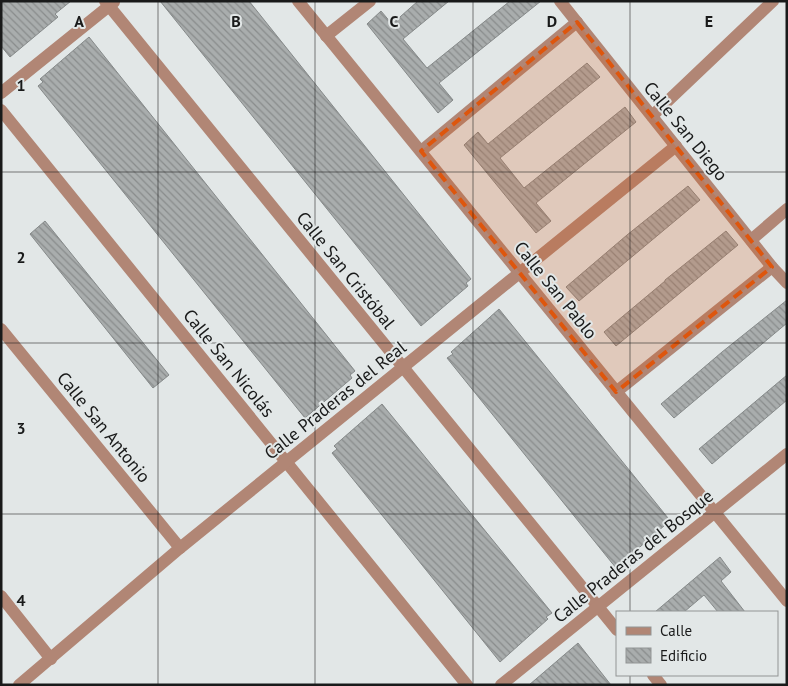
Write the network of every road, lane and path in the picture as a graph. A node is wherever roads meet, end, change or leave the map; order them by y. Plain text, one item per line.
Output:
1 (298, 1) edge
2 (370, 1) edge
3 (560, 1) edge
4 (773, 1) edge
5 (110, 3) edge
6 (577, 22) junction
7 (326, 36) junction
8 (1, 93) edge
9 (1, 110) edge
10 (652, 116) junction
11 (676, 146) junction
12 (421, 151) junction
13 (787, 209) edge
14 (751, 240) junction
15 (772, 267) junction
16 (520, 273) junction
17 (787, 283) edge
18 (1, 328) edge
19 (403, 368) junction
20 (616, 392) junction
21 (787, 454) edge
22 (287, 462) junction
23 (714, 512) junction
24 (180, 548) junction
25 (1, 596) edge
26 (787, 601) edge
27 (598, 606) junction
28 (616, 629) edge
29 (51, 659) junction
30 (19, 685) edge
31 (467, 685) edge
32 (501, 685) edge

1 - 7 street, Calle San Pablo
2 - 7 street
3 - 6 street, Calle San Diego
4 - 10 street
5 - 8 street
5 - 19 street, Calle San Cristóbal
6 - 10 street, Calle San Diego
6 - 12 street
7 - 12 street, Calle San Pablo
9 - 22 street, Calle San Nicolás
10 - 11 street, Calle San Diego
11 - 14 street, Calle San Diego
11 - 16 street, Calle Praderas del Real
12 - 16 street, Calle San Pablo
13 - 14 street
14 - 15 street, Calle San Diego
15 - 17 street, Calle San Diego
15 - 20 street
16 - 19 street, Calle Praderas del Real
16 - 20 street, Calle San Pablo
18 - 24 street, Calle San Antonio
19 - 22 street, Calle Praderas del Real
19 - 27 street, Calle San Cristóbal
20 - 23 street, Calle San Pablo
21 - 23 street, Calle Praderas del Bosque
22 - 24 street, Calle Praderas del Real
22 - 31 street, Calle San Nicolás
23 - 26 street, Calle San Pablo
23 - 27 street, Calle Praderas del Bosque
24 - 29 street, Calle Praderas del Real
25 - 29 street
27 - 28 street, Calle San Cristóbal
27 - 32 street, Calle Praderas del Bosque
29 - 30 street, Calle Praderas del Real

